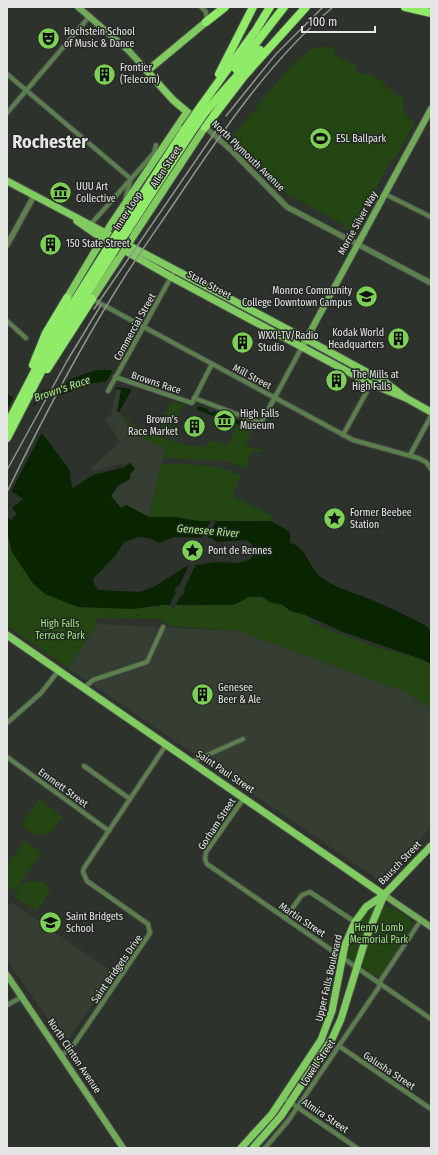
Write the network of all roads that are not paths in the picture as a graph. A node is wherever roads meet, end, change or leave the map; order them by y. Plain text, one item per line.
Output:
1 (78, 7) edge
2 (225, 7) edge
3 (254, 7) edge
4 (270, 7) edge
5 (284, 7) edge
6 (303, 7) edge
7 (306, 7) edge
8 (405, 7) edge
9 (421, 7) edge
10 (204, 8) edge
11 (431, 12) edge
12 (89, 17) junction
13 (206, 22) junction
14 (147, 71) junction
15 (7, 74) edge
16 (26, 90) junction
17 (204, 108) junction
18 (431, 109) edge
19 (187, 112) junction
20 (7, 113) edge
21 (205, 127) junction
22 (156, 145) dead end
23 (131, 179) junction
24 (7, 181) edge
25 (385, 194) junction
26 (34, 196) junction
27 (122, 208) junction
28 (70, 216) junction
29 (431, 217) edge
30 (91, 224) junction
31 (104, 235) junction
32 (357, 244) junction
33 (7, 245) edge
34 (126, 247) junction
35 (175, 270) junction
36 (171, 277) junction
37 (431, 283) edge
38 (67, 298) joint
39 (92, 299) junction
40 (7, 321) edge
41 (144, 327) junction
42 (26, 338) dead end
43 (306, 339) junction
44 (302, 347) junction
45 (212, 364) junction
46 (115, 377) junction
47 (371, 384) junction
48 (29, 391) junction
49 (108, 392) dead end
50 (194, 398) junction
51 (275, 398) junction
52 (406, 398) junction
53 (431, 412) edge
54 (431, 416) edge
55 (7, 425) edge
56 (343, 435) junction
57 (7, 438) edge
58 (410, 455) junction
59 (431, 469) edge
60 (163, 627) dead end
61 (7, 634) edge
62 (59, 670) junction
63 (84, 688) junction
64 (7, 723) edge
65 (243, 739) dead end
66 (166, 745) junction
67 (7, 758) edge
68 (192, 762) junction
69 (84, 766) dead end
70 (244, 797) junction
71 (130, 798) junction
72 (109, 830) junction
73 (431, 846) edge
74 (205, 859) joint
75 (384, 894) junction
76 (285, 918) junction
77 (421, 920) junction
78 (355, 922) junction
79 (431, 927) edge
80 (342, 958) junction
81 (356, 967) junction
82 (7, 975) edge
83 (380, 984) junction
84 (22, 997) junction
85 (7, 1005) edge
86 (431, 1019) edge
87 (339, 1046) junction
88 (62, 1056) junction
89 (284, 1098) junction
90 (291, 1102) junction
91 (297, 1107) junction
92 (431, 1110) edge
93 (123, 1148) edge
94 (241, 1148) edge
95 (253, 1148) edge
96 (264, 1148) edge
97 (358, 1148) edge

1 - 12 main road, North Plymouth Avenue
2 - 13 highway
3 - 17 highway
4 - 17 highway, Inner Loop
5 - 17 highway, Inner Loop
6 - 17 highway
7 - 21 highway
8 - 11 highway
9 - 11 highway
10 - 13 street
12 - 14 main road, North Plymouth Avenue
12 - 16 street
13 - 14 main road
14 - 19 main road, North Plymouth Avenue
15 - 16 street
16 - 20 street
16 - 23 street
17 - 48 highway, Inner Loop, bridge
18 - 25 main road, Morrie Silver Way
19 - 21 main road, North Plymouth Avenue
19 - 27 main road, Allen Street
21 - 32 street, North Plymouth Avenue
21 - 34 main road, Allen Street
22 - 23 street, Allen Street
23 - 27 street, Allen Street
23 - 30 street, Allen Street
24 - 26 main road, State Street
25 - 29 street
25 - 32 main road, Morrie Silver Way
26 - 28 main road, State Street
26 - 33 street
27 - 31 main road, Allen Street
28 - 30 main road, State Street
28 - 31 main road, State Street
30 - 31 main road, State Street
31 - 34 main road, State Street
31 - 38 main road, Allen Street
32 - 37 street, North Plymouth Avenue
32 - 43 main road, Morrie Silver Way
34 - 35 main road, State Street
34 - 36 main road, State Street
34 - 39 main road, Allen Street
35 - 36 street, Commercial Street
35 - 43 main road, State Street
36 - 41 street, Commercial Street
36 - 44 main road, State Street
38 - 48 highway
39 - 41 street, Mill Street
39 - 48 highway
40 - 42 street
41 - 45 street, Mill Street
41 - 46 street, Commercial Street
43 - 44 main road, Morrie Silver Way
43 - 52 main road, State Street
44 - 47 main road, State Street
44 - 51 street
45 - 50 street
45 - 51 street, Mill Street
46 - 49 street, Commercial Street
46 - 50 street, Browns Race
47 - 52 main road, State Street
47 - 56 street
48 - 55 highway, Inner Loop
48 - 57 highway, Inner Loop
50 - 51 street
51 - 56 street, Mill Street
52 - 53 main road, State Street
54 - 58 street
56 - 58 street, Mill Street
58 - 59 street, Mill Street
60 - 63 street
61 - 62 main road, Saint Paul Street
62 - 63 main road, Saint Paul Street
62 - 64 street
63 - 66 main road, Saint Paul Street
65 - 68 street
66 - 68 main road, Saint Paul Street
66 - 71 street, Saint Bridgets Drive
67 - 72 street, Emmett Street
68 - 70 main road, Saint Paul Street
69 - 71 street
70 - 74 street, Gorham Street
70 - 75 main road, Saint Paul Street
71 - 72 street, Saint Bridgets Drive
72 - 88 street, Saint Bridgets Drive
73 - 75 main road, Bausch Street
74 - 76 street, Martin Street
75 - 77 main road, Saint Paul Street
75 - 78 main road, Upper Falls Boulevard
75 - 81 main road, Upper Falls Boulevard
76 - 78 street
76 - 80 street, Martin Street
77 - 79 main road, Saint Paul Street
77 - 83 street, Lowell Street
78 - 80 main road, Upper Falls Boulevard
80 - 81 street, Martin Street
80 - 89 main road, Upper Falls Boulevard
81 - 83 street, Martin Street
81 - 90 main road, Upper Falls Boulevard
82 - 84 main road, North Clinton Avenue
83 - 86 street, Martin Street
83 - 87 street, Lowell Street
84 - 85 street
84 - 88 main road, North Clinton Avenue
87 - 91 street, Lowell Street
87 - 92 street, Galusha Street
88 - 93 main road, North Clinton Avenue
89 - 90 street, Almira Street
89 - 94 main road, Upper Falls Boulevard
90 - 91 street, Almira Street
90 - 95 main road, Upper Falls Boulevard
91 - 96 street, Lowell Street
91 - 97 street, Almira Street

